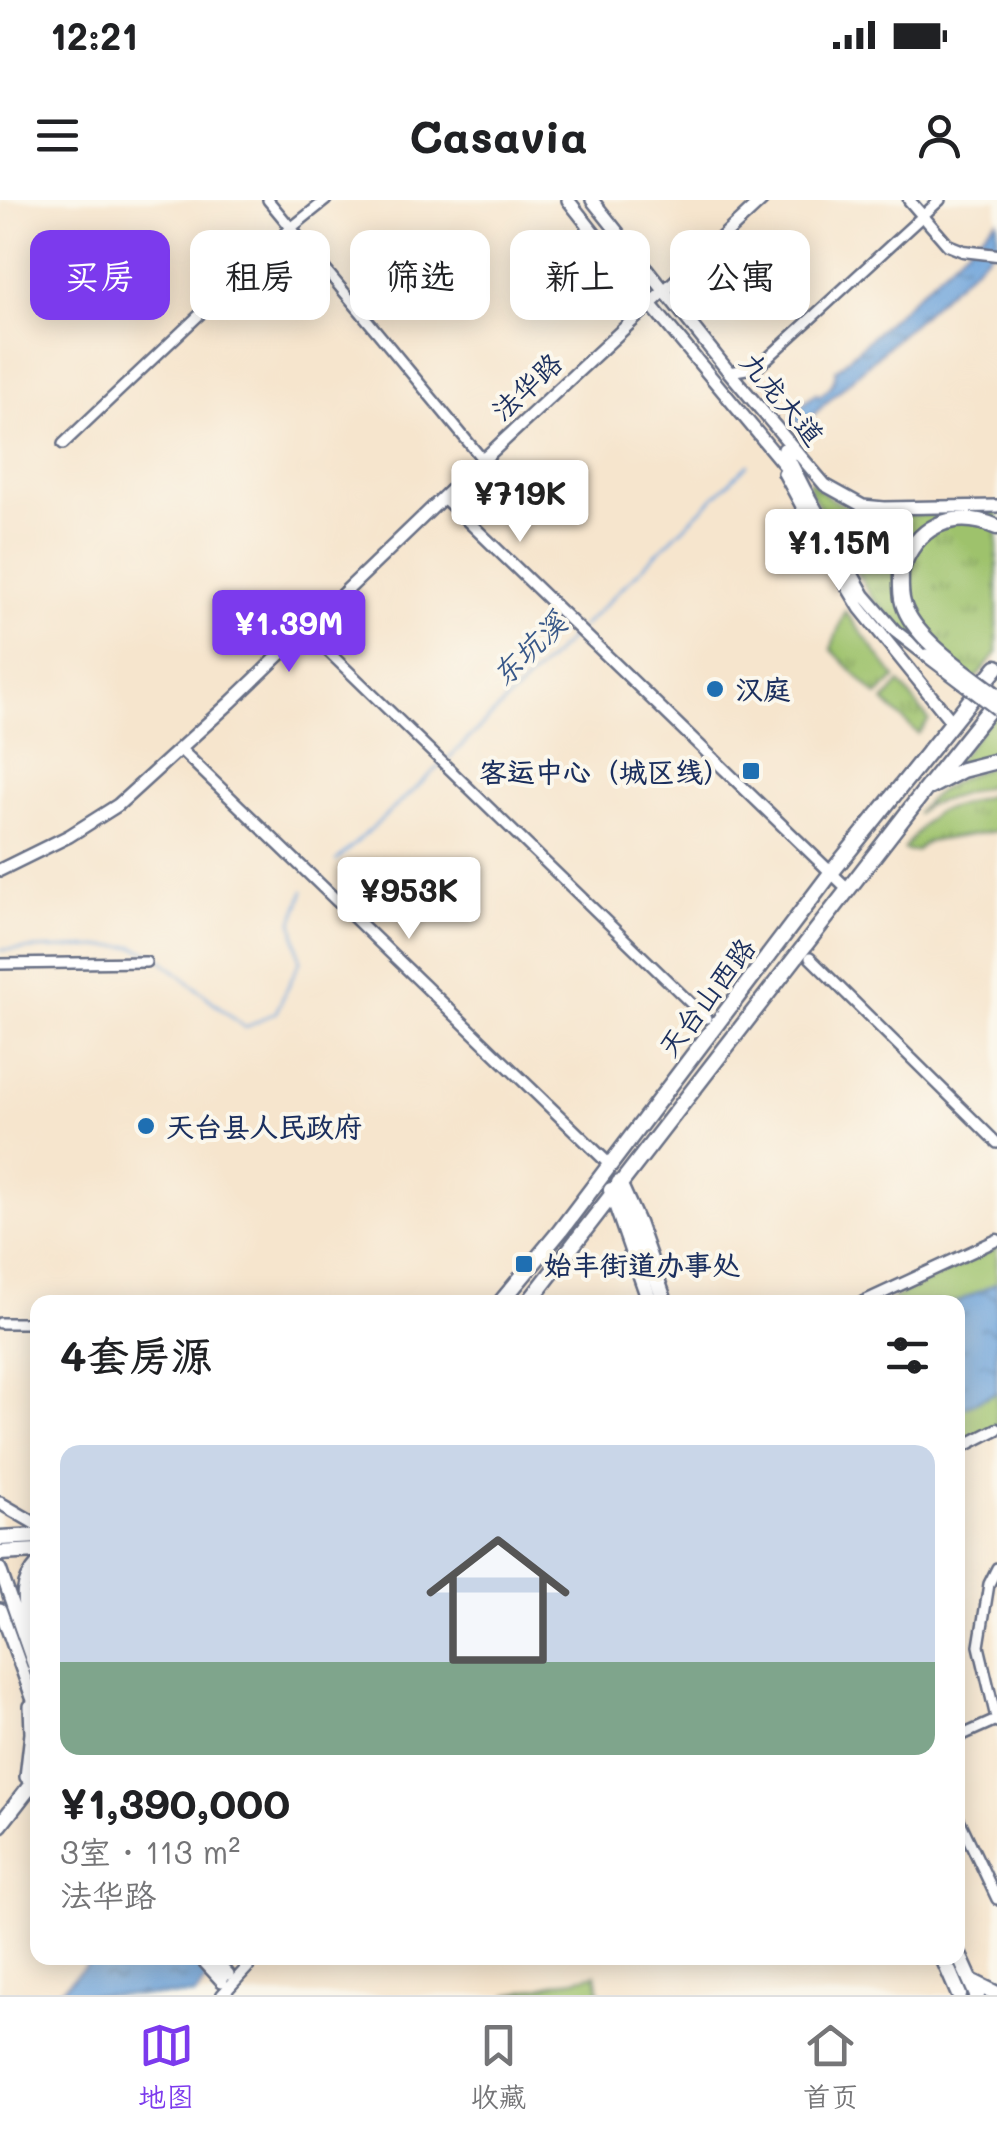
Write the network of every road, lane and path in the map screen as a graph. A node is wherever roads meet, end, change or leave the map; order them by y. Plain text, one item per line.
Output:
1 (268, 200) edge
2 (326, 200) edge
3 (568, 200) edge
4 (592, 200) edge
5 (762, 200) edge
6 (909, 200) edge
7 (940, 200) edge
8 (922, 216) junction
9 (291, 228) junction
10 (591, 230) edge
11 (996, 255) edge
12 (665, 290) junction
13 (650, 305) joint
14 (634, 320) edge
15 (702, 367) junction
16 (729, 372) junction
17 (63, 444) dead end
18 (483, 460) junction
19 (805, 490) junction
20 (444, 498) junction
21 (997, 506) edge
22 (997, 527) edge
23 (306, 630) junction
24 (997, 667) edge
25 (997, 698) edge
26 (997, 709) edge
27 (952, 722) junction
28 (180, 749) junction
29 (997, 761) edge
30 (925, 790) junction
31 (0, 870) edge
32 (831, 874) junction
33 (848, 890) junction
34 (810, 958) dead end
35 (146, 962) dead end
36 (0, 964) edge
37 (706, 1018) dead end
38 (997, 1143) edge
39 (610, 1164) junction
40 (616, 1191) junction
41 (997, 1240) edge
42 (510, 1295) edge
43 (534, 1295) edge
44 (648, 1295) edge
45 (663, 1295) edge
46 (879, 1295) edge
47 (0, 1323) edge
48 (30, 1323) edge
49 (997, 1429) edge
50 (965, 1445) edge
51 (0, 1504) edge
52 (30, 1521) edge
53 (30, 1536) edge
54 (0, 1538) edge
55 (30, 1552) edge
56 (0, 1553) edge
57 (997, 1568) edge
58 (0, 1569) edge
59 (30, 1571) edge
60 (0, 1609) edge
61 (30, 1644) edge
62 (30, 1655) edge
63 (29, 1692) joint
64 (30, 1713) edge
65 (996, 1721) edge
66 (965, 1733) edge
67 (30, 1778) edge
68 (30, 1780) edge
69 (30, 1794) edge
70 (20, 1797) junction
71 (0, 1812) edge
72 (0, 1825) edge
73 (965, 1832) edge
74 (997, 1899) edge
75 (208, 1965) edge
76 (249, 1965) edge
77 (963, 1965) edge
78 (228, 1986) edge
79 (951, 1987) edge
80 (974, 1988) edge
81 (997, 1994) edge
82 (244, 1995) edge
83 (960, 1995) edge

1 - 9 street
2 - 9 street
3 - 10 main road, 九龙大道
4 - 12 main road, 九龙大道
5 - 12 main road, 法华路
6 - 8 street
7 - 8 street
8 - 11 street
8 - 16 street
9 - 17 street
9 - 18 street
12 - 13 main road, 法华路
12 - 16 main road, 九龙大道
13 - 15 main road, 九龙大道
14 - 18 main road, 法华路
15 - 19 main road
15 - 27 main road
16 - 19 main road
16 - 21 main road, 九龙大道
18 - 20 main road, 法华路
19 - 26 main road, bridge
20 - 23 main road, 法华路
20 - 32 street
22 - 25 main road, bridge
23 - 28 main road, 法华路
23 - 37 street
24 - 27 main road, 天台山西路
25 - 30 main road, 天台山西路
27 - 32 main road, 天台山西路
28 - 31 main road, 法华路
28 - 39 street
29 - 30 main road
30 - 33 main road, 天台山西路
32 - 33 street
32 - 39 main road, 天台山西路
33 - 40 main road, 天台山西路
34 - 38 street
35 - 36 street
39 - 40 main road
39 - 42 main road, 天台山西路
40 - 43 main road, 天台山西路
40 - 44 main road
40 - 45 main road
41 - 46 street
47 - 48 street
49 - 50 street
51 - 52 main road
53 - 54 main road
55 - 56 main road
57 - 65 street
58 - 62 main road
59 - 61 main road
60 - 63 main road
63 - 64 main road
65 - 66 street
67 - 71 main road
68 - 70 main road
69 - 70 main road
70 - 72 main road
73 - 74 street
75 - 78 main road
76 - 78 street
77 - 80 main road
78 - 82 street
79 - 83 main road
80 - 81 main road

